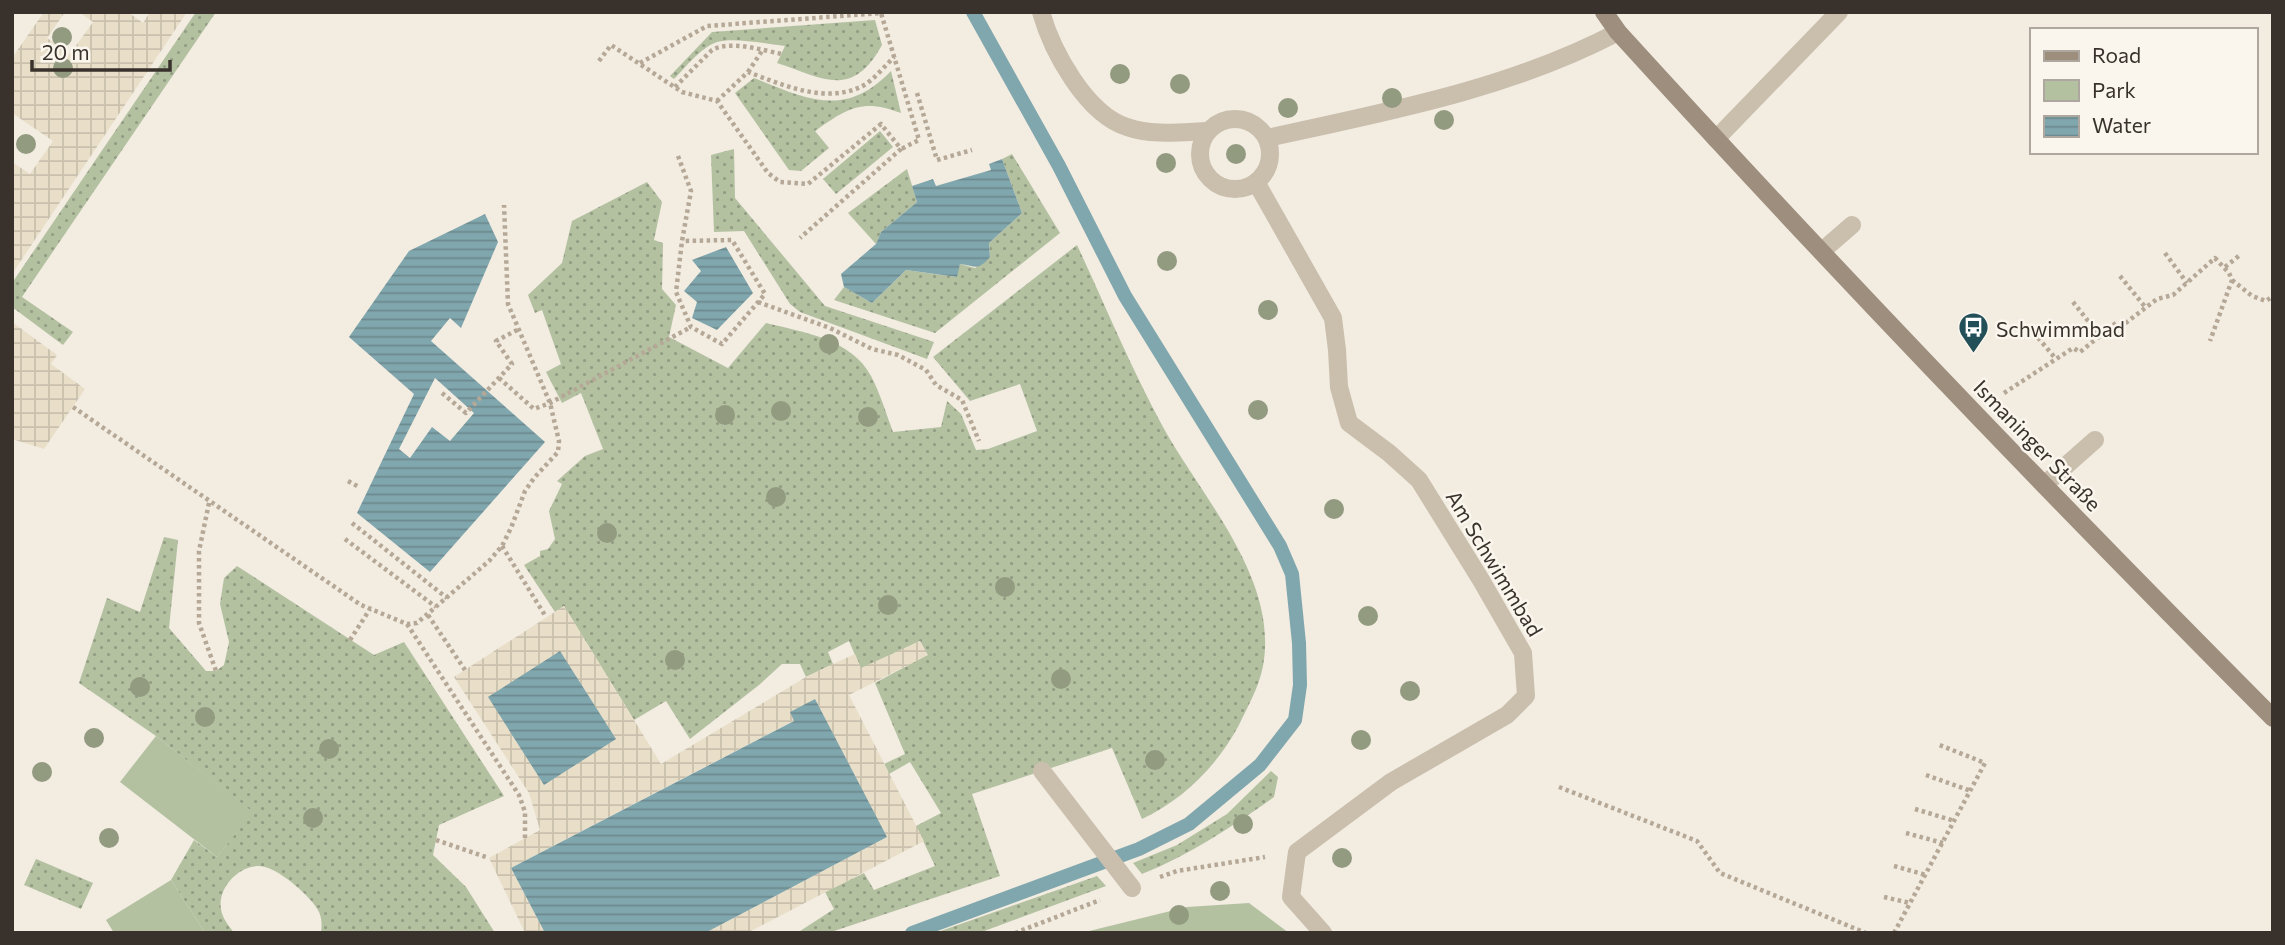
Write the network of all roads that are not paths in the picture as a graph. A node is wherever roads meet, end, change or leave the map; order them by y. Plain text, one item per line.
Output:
1 (1041, 12) edge
2 (1604, 12) edge
3 (1839, 12) edge
4 (1618, 32) junction
5 (1208, 131) junction
6 (1267, 138) junction
7 (1716, 139) junction
8 (1256, 182) junction
9 (1852, 225) dead end
10 (1822, 251) junction
11 (2095, 440) dead end
12 (2045, 485) junction
13 (2273, 718) edge
14 (1042, 771) dead end
15 (1129, 884) dead end
16 (1323, 933) edge

1 - 5 street
2 - 4 street, Ismaninger Straße
3 - 7 street
4 - 6 street
4 - 7 street, Ismaninger Straße
5 - 6 street
5 - 8 street
6 - 8 street
7 - 10 street, Ismaninger Straße
8 - 16 street, Am Schwimmbad
9 - 10 street
10 - 12 street, Ismaninger Straße
11 - 12 street
12 - 13 street, Ismaninger Straße
14 - 15 street

